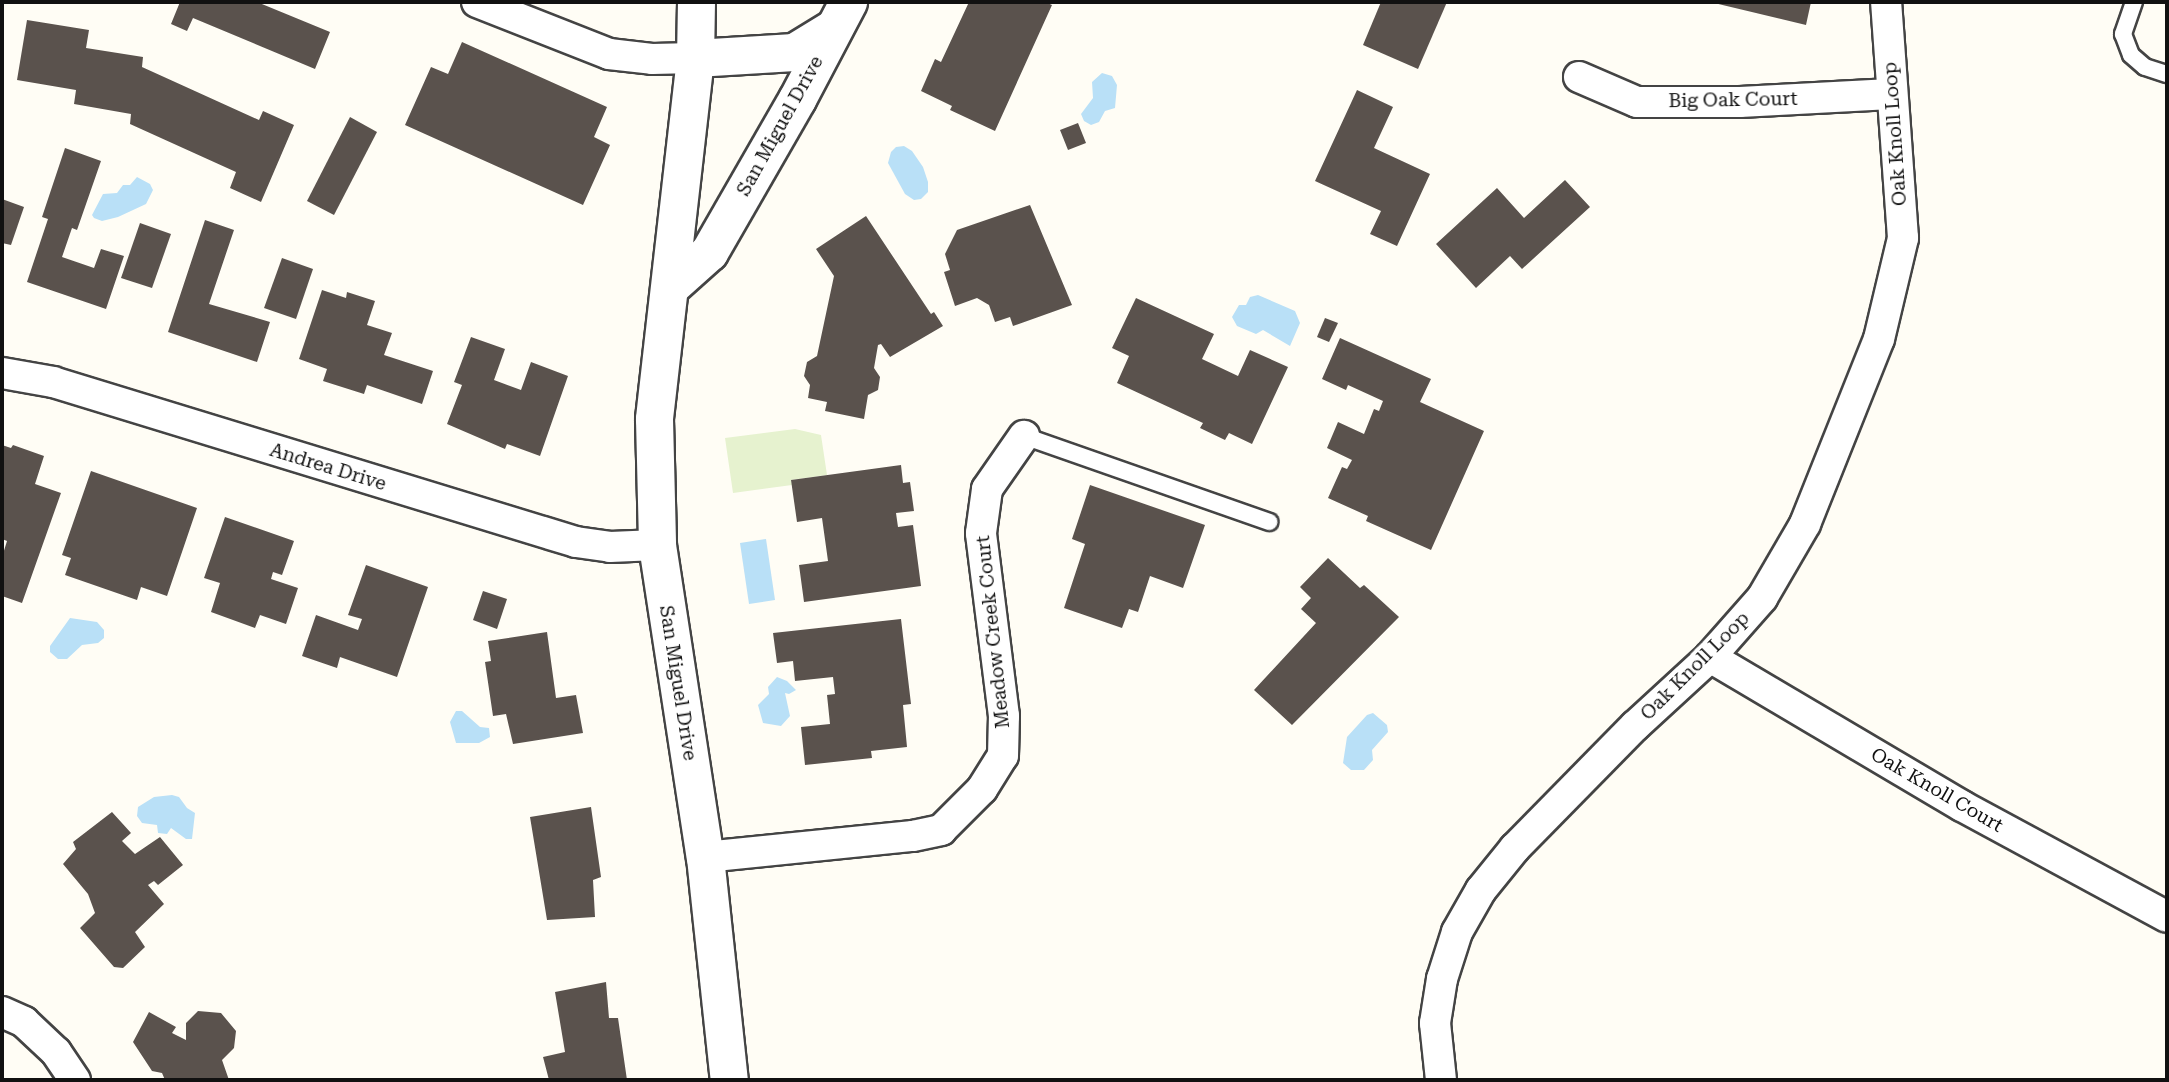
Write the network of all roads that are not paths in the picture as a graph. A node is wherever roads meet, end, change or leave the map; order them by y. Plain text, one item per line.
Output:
1 (477, 2) edge
2 (696, 2) edge
3 (1886, 2) edge
4 (2134, 2) edge
5 (841, 15) edge
6 (695, 58) junction
7 (2167, 74) edge
8 (1579, 77) dead end
9 (1891, 94) junction
10 (671, 286) junction
11 (2, 373) edge
12 (1024, 436) joint
13 (1269, 522) dead end
14 (657, 545) junction
15 (1710, 657) junction
16 (705, 857) junction
17 (2167, 917) edge
18 (2, 1012) edge
19 (75, 1080) edge
20 (730, 1080) edge
21 (1441, 1080) edge

1 - 6 street
2 - 6 street
3 - 9 street, Oak Knoll Loop
4 - 7 lane
5 - 6 street, San Miguel Drive
5 - 10 street, San Miguel Drive
6 - 10 street, San Miguel Drive
8 - 9 street, Big Oak Court
9 - 15 street, Oak Knoll Loop
10 - 14 street, San Miguel Drive
11 - 14 street, Andrea Drive
12 - 13 lane
12 - 16 street, Meadow Creek Court
14 - 16 street, San Miguel Drive
15 - 17 street, Oak Knoll Court
15 - 21 street, Oak Knoll Loop
16 - 20 street, San Miguel Drive
18 - 19 street

